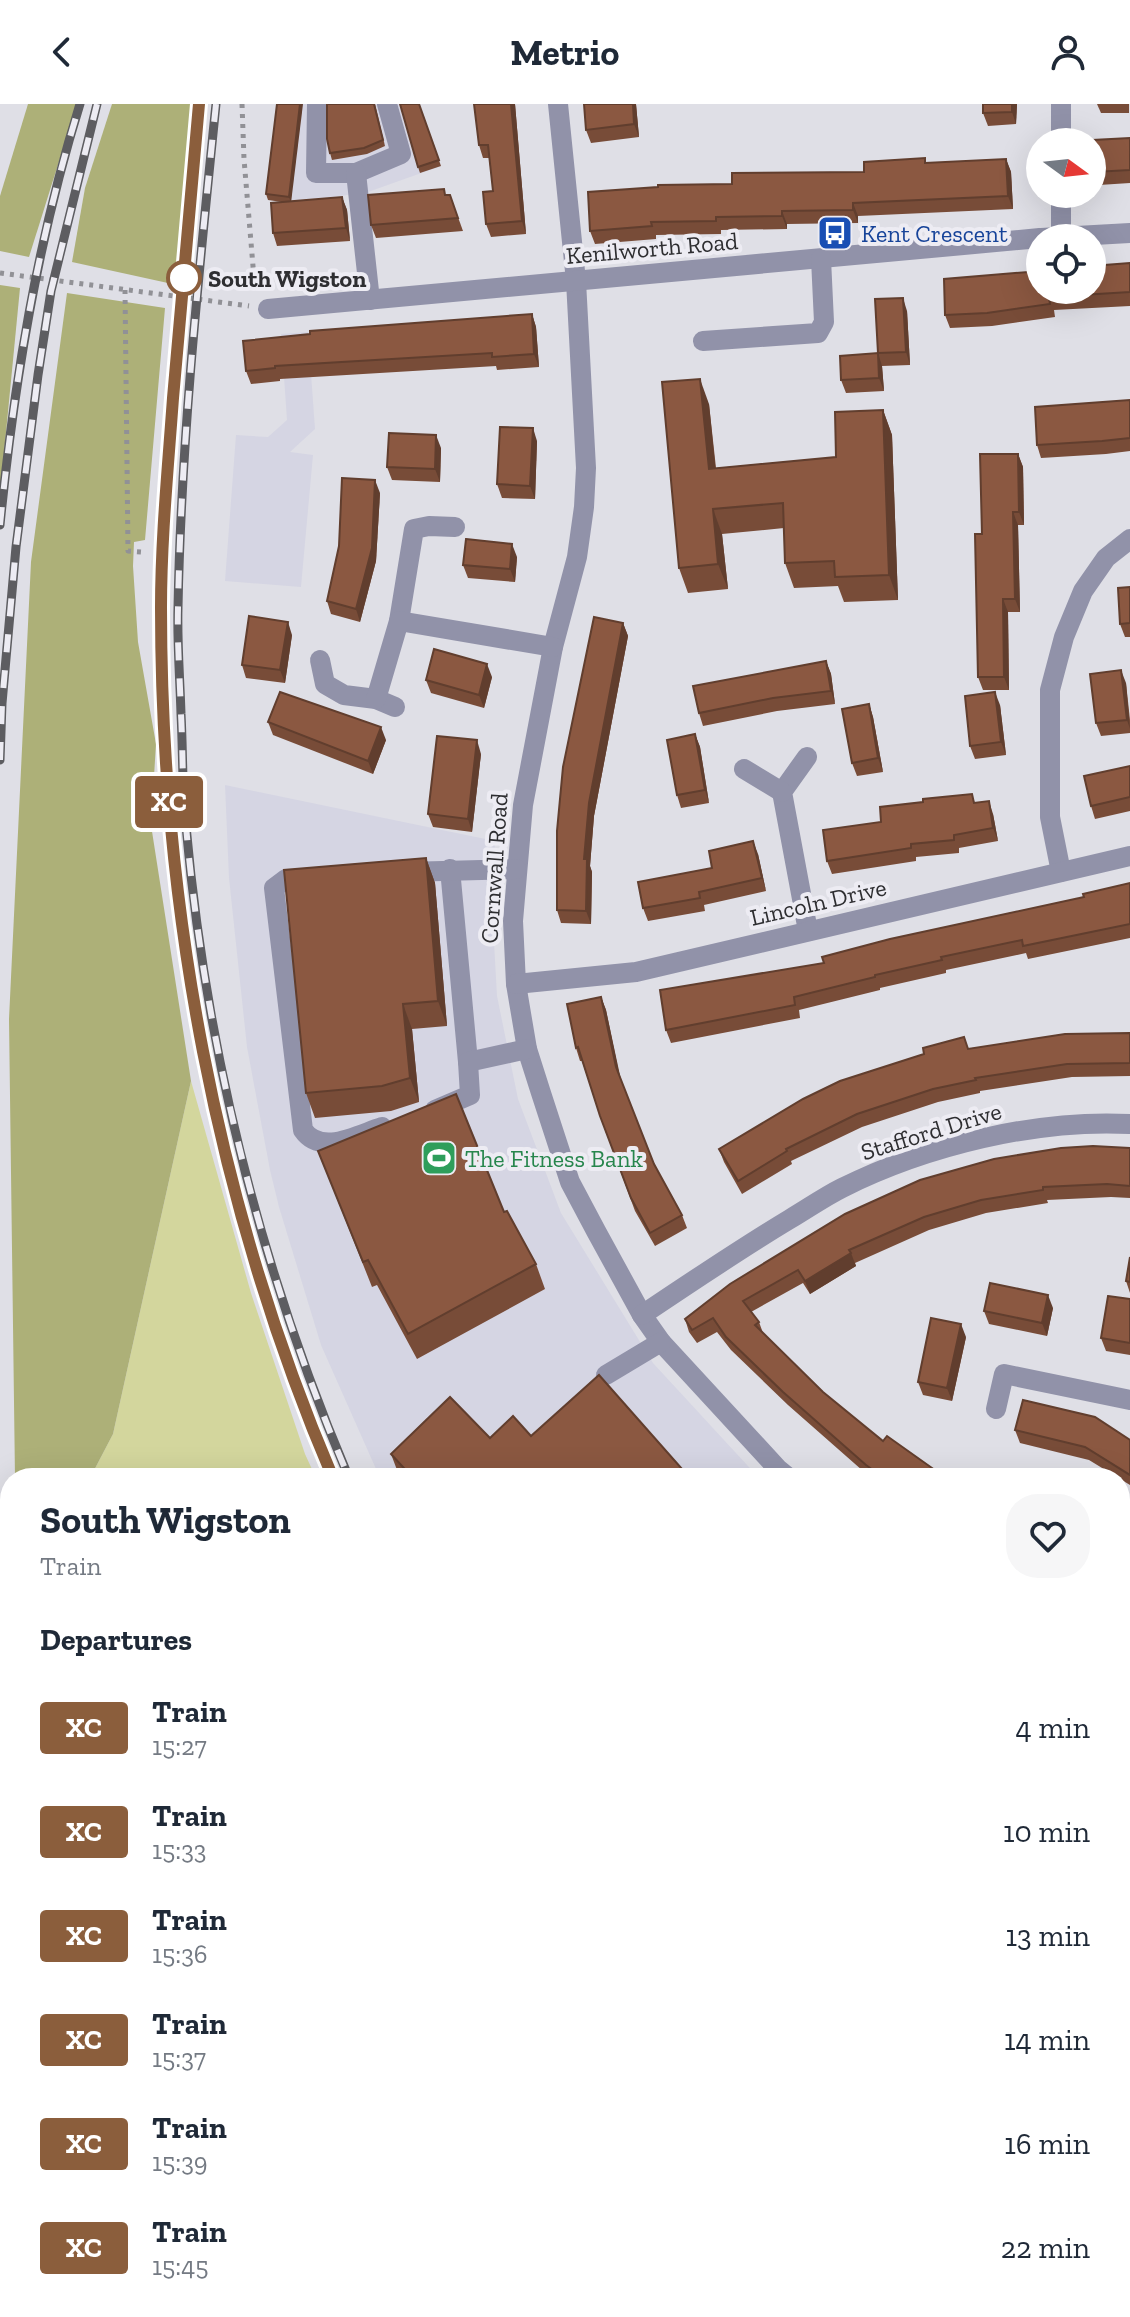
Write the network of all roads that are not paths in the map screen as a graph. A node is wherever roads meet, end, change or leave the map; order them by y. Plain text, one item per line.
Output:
1 (317, 104) edge
2 (387, 104) edge
3 (558, 104) edge
4 (1061, 104) edge
5 (1061, 128) edge
6 (356, 173) junction
7 (1130, 233) edge
8 (1106, 234) edge
9 (1026, 239) edge
10 (821, 259) junction
11 (576, 281) junction
12 (370, 300) junction
13 (262, 301) road end
14 (703, 341) dead end
15 (455, 527) dead end
16 (1130, 539) edge
17 (399, 621) junction
18 (553, 647) junction
19 (320, 660) dead end
20 (376, 699) junction
21 (395, 707) dead end
22 (807, 757) dead end
23 (744, 769) dead end
24 (782, 792) junction
25 (1130, 856) edge
26 (450, 869) junction
27 (516, 869) junction
28 (1061, 872) junction
29 (385, 874) edge
30 (332, 878) edge
31 (808, 931) junction
32 (516, 984) junction
33 (527, 1049) junction
34 (468, 1062) junction
35 (1130, 1124) edge
36 (642, 1315) junction
37 (661, 1342) junction
38 (606, 1375) dead end
39 (1130, 1400) edge
40 (996, 1409) dead end
41 (773, 1468) edge

1 - 6 street
2 - 6 street
3 - 11 street, Cornwall Road
4 - 5 street
6 - 12 street
7 - 8 street, Kenilworth Road
9 - 10 street, Kenilworth Road
10 - 11 street, Kenilworth Road
10 - 14 street
11 - 12 street, Kenilworth Road
11 - 18 street, Cornwall Road
12 - 13 street, Kenilworth Road
15 - 17 street
16 - 28 street
17 - 18 street
17 - 20 street
18 - 27 street, Cornwall Road
19 - 20 street
20 - 21 street
22 - 24 street
23 - 24 street
24 - 31 street
25 - 28 street, Lincoln Drive
26 - 27 street
26 - 29 street
26 - 34 street
27 - 32 street, Cornwall Road
28 - 31 street, Lincoln Drive
30 - 34 street
31 - 32 street, Lincoln Drive
32 - 33 street, Cornwall Road
33 - 34 street
33 - 36 street, Cornwall Road
35 - 36 street, Stafford Drive
36 - 37 street, Cornwall Road
37 - 38 street
37 - 41 street, Cornwall Road
39 - 40 street

